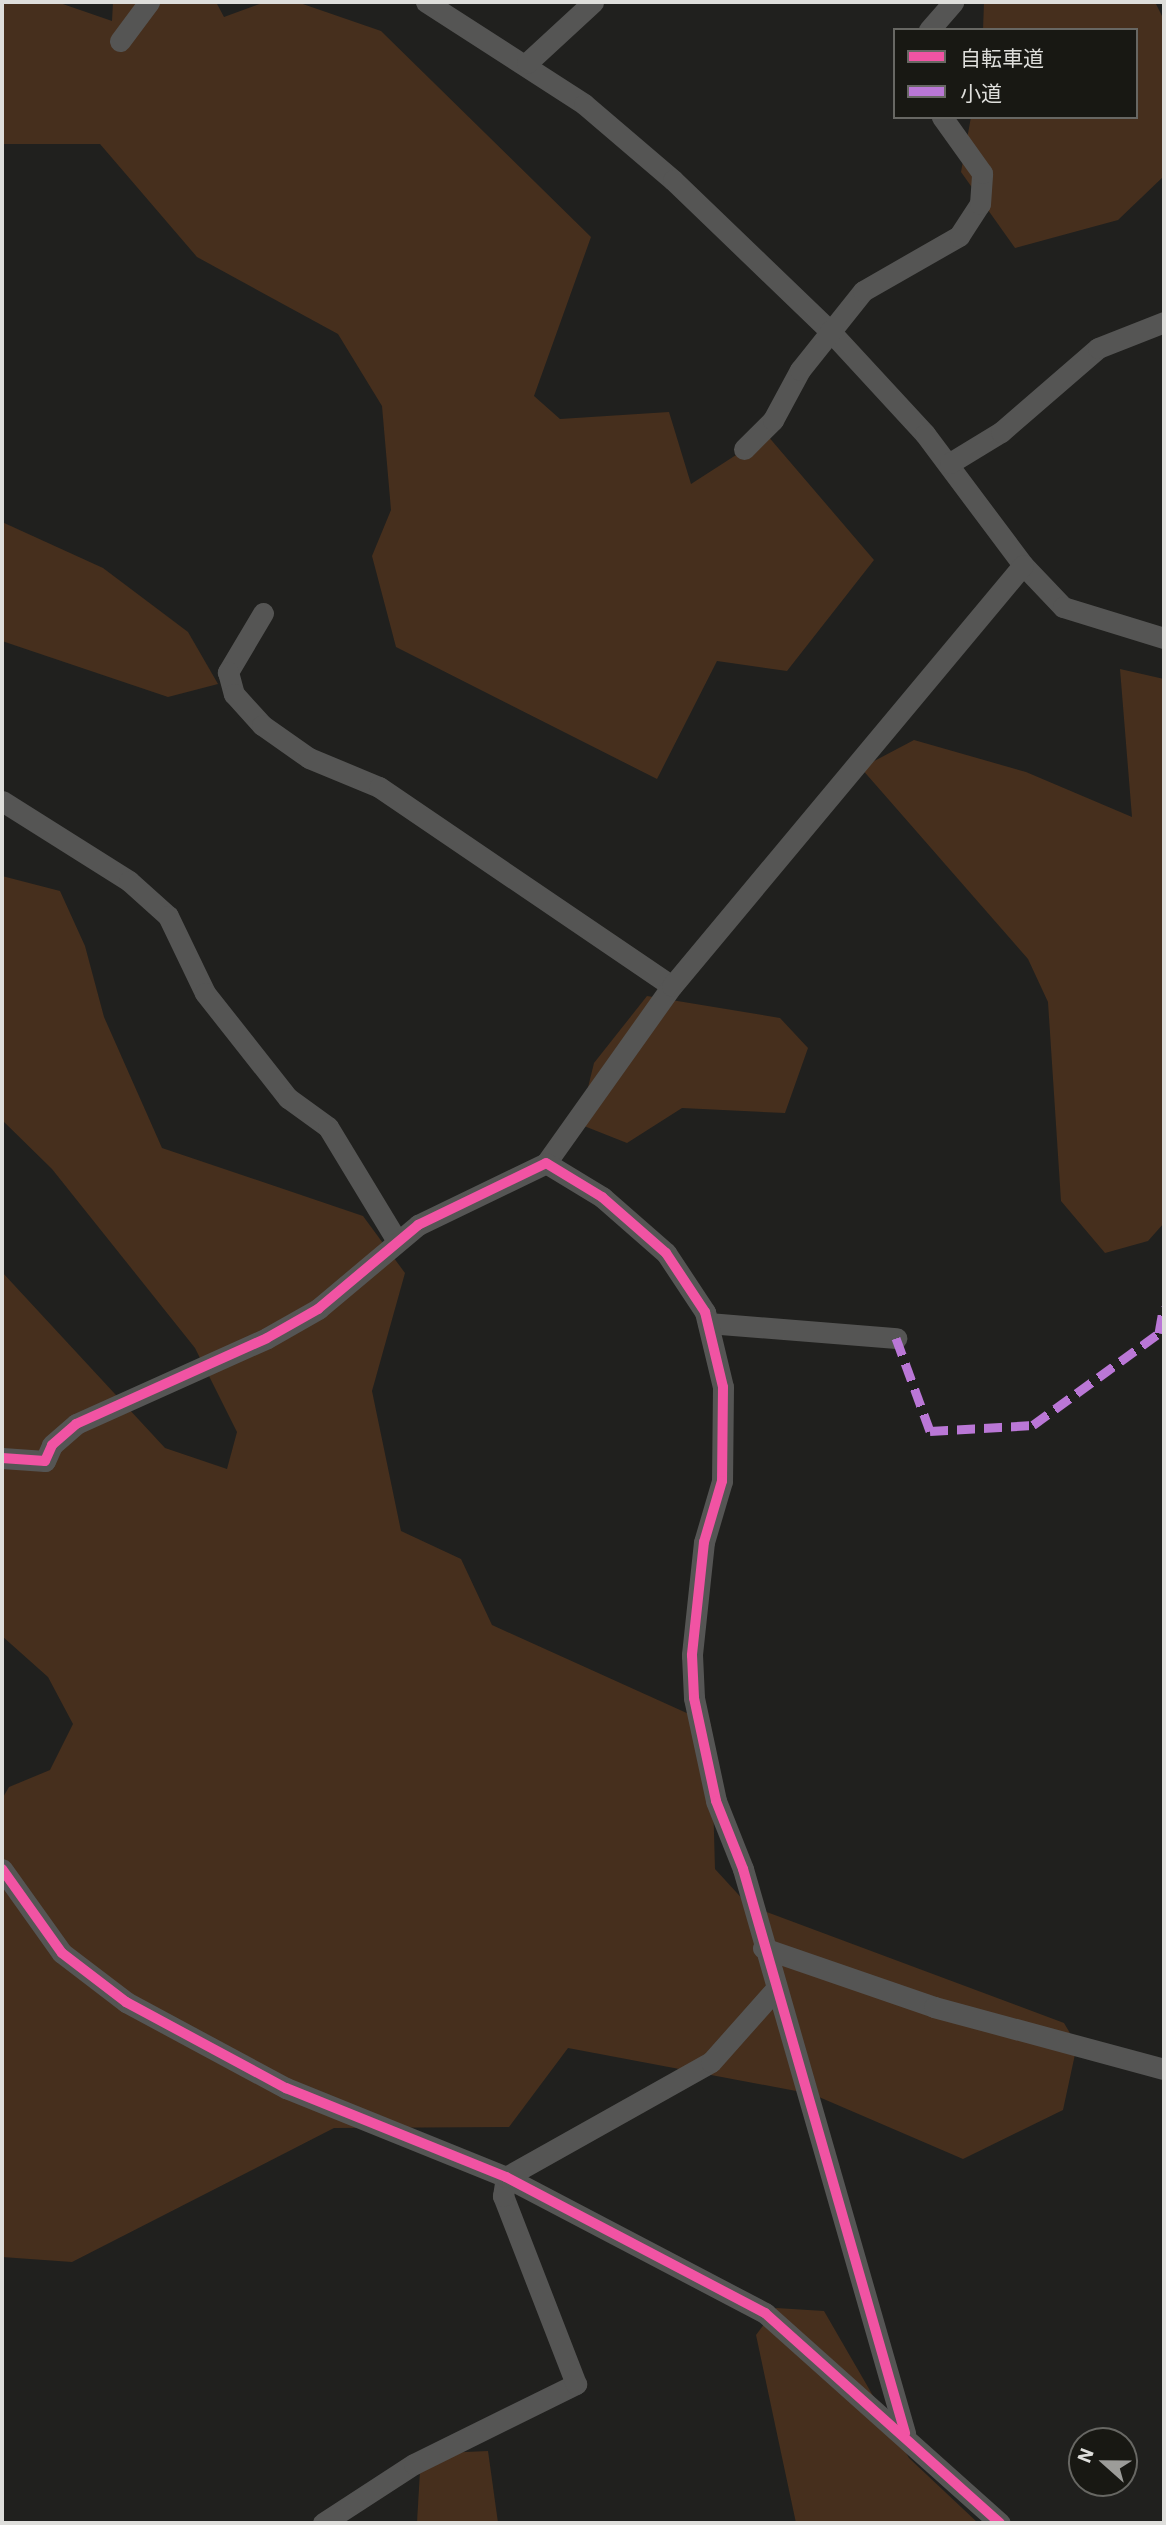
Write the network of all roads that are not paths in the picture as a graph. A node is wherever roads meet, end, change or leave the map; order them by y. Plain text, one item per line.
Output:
1 (149, 2) edge
2 (426, 2) edge
3 (593, 2) edge
4 (953, 2) edge
5 (931, 28) edge
6 (120, 41) dead end
7 (527, 63) junction
8 (943, 119) edge
9 (1164, 322) edge
10 (830, 331) junction
11 (744, 449) dead end
12 (950, 463) junction
13 (1023, 565) junction
14 (262, 613) dead end
15 (1164, 638) edge
16 (2, 801) edge
17 (672, 986) junction
18 (546, 1163) junction
19 (397, 1241) junction
20 (708, 1323) junction
21 (896, 1339) dead end
22 (2, 1458) edge
23 (2, 1869) edge
24 (762, 1948) junction
25 (774, 1992) junction
26 (1164, 2069) edge
27 (506, 2176) junction
28 (905, 2432) junction
29 (324, 2523) edge
30 (1000, 2523) edge

1 - 6 street
2 - 7 street
3 - 7 street
4 - 5 street
7 - 10 street
8 - 10 street
9 - 12 street
10 - 11 street
10 - 12 street
12 - 13 street
13 - 15 street
13 - 17 street
14 - 17 street
16 - 19 street
17 - 18 street
18 - 19 street
18 - 20 street
19 - 22 street
20 - 21 street
20 - 24 street
23 - 27 street
24 - 25 street
24 - 26 street
25 - 27 street
25 - 28 street
27 - 28 street
27 - 29 street
28 - 30 street

